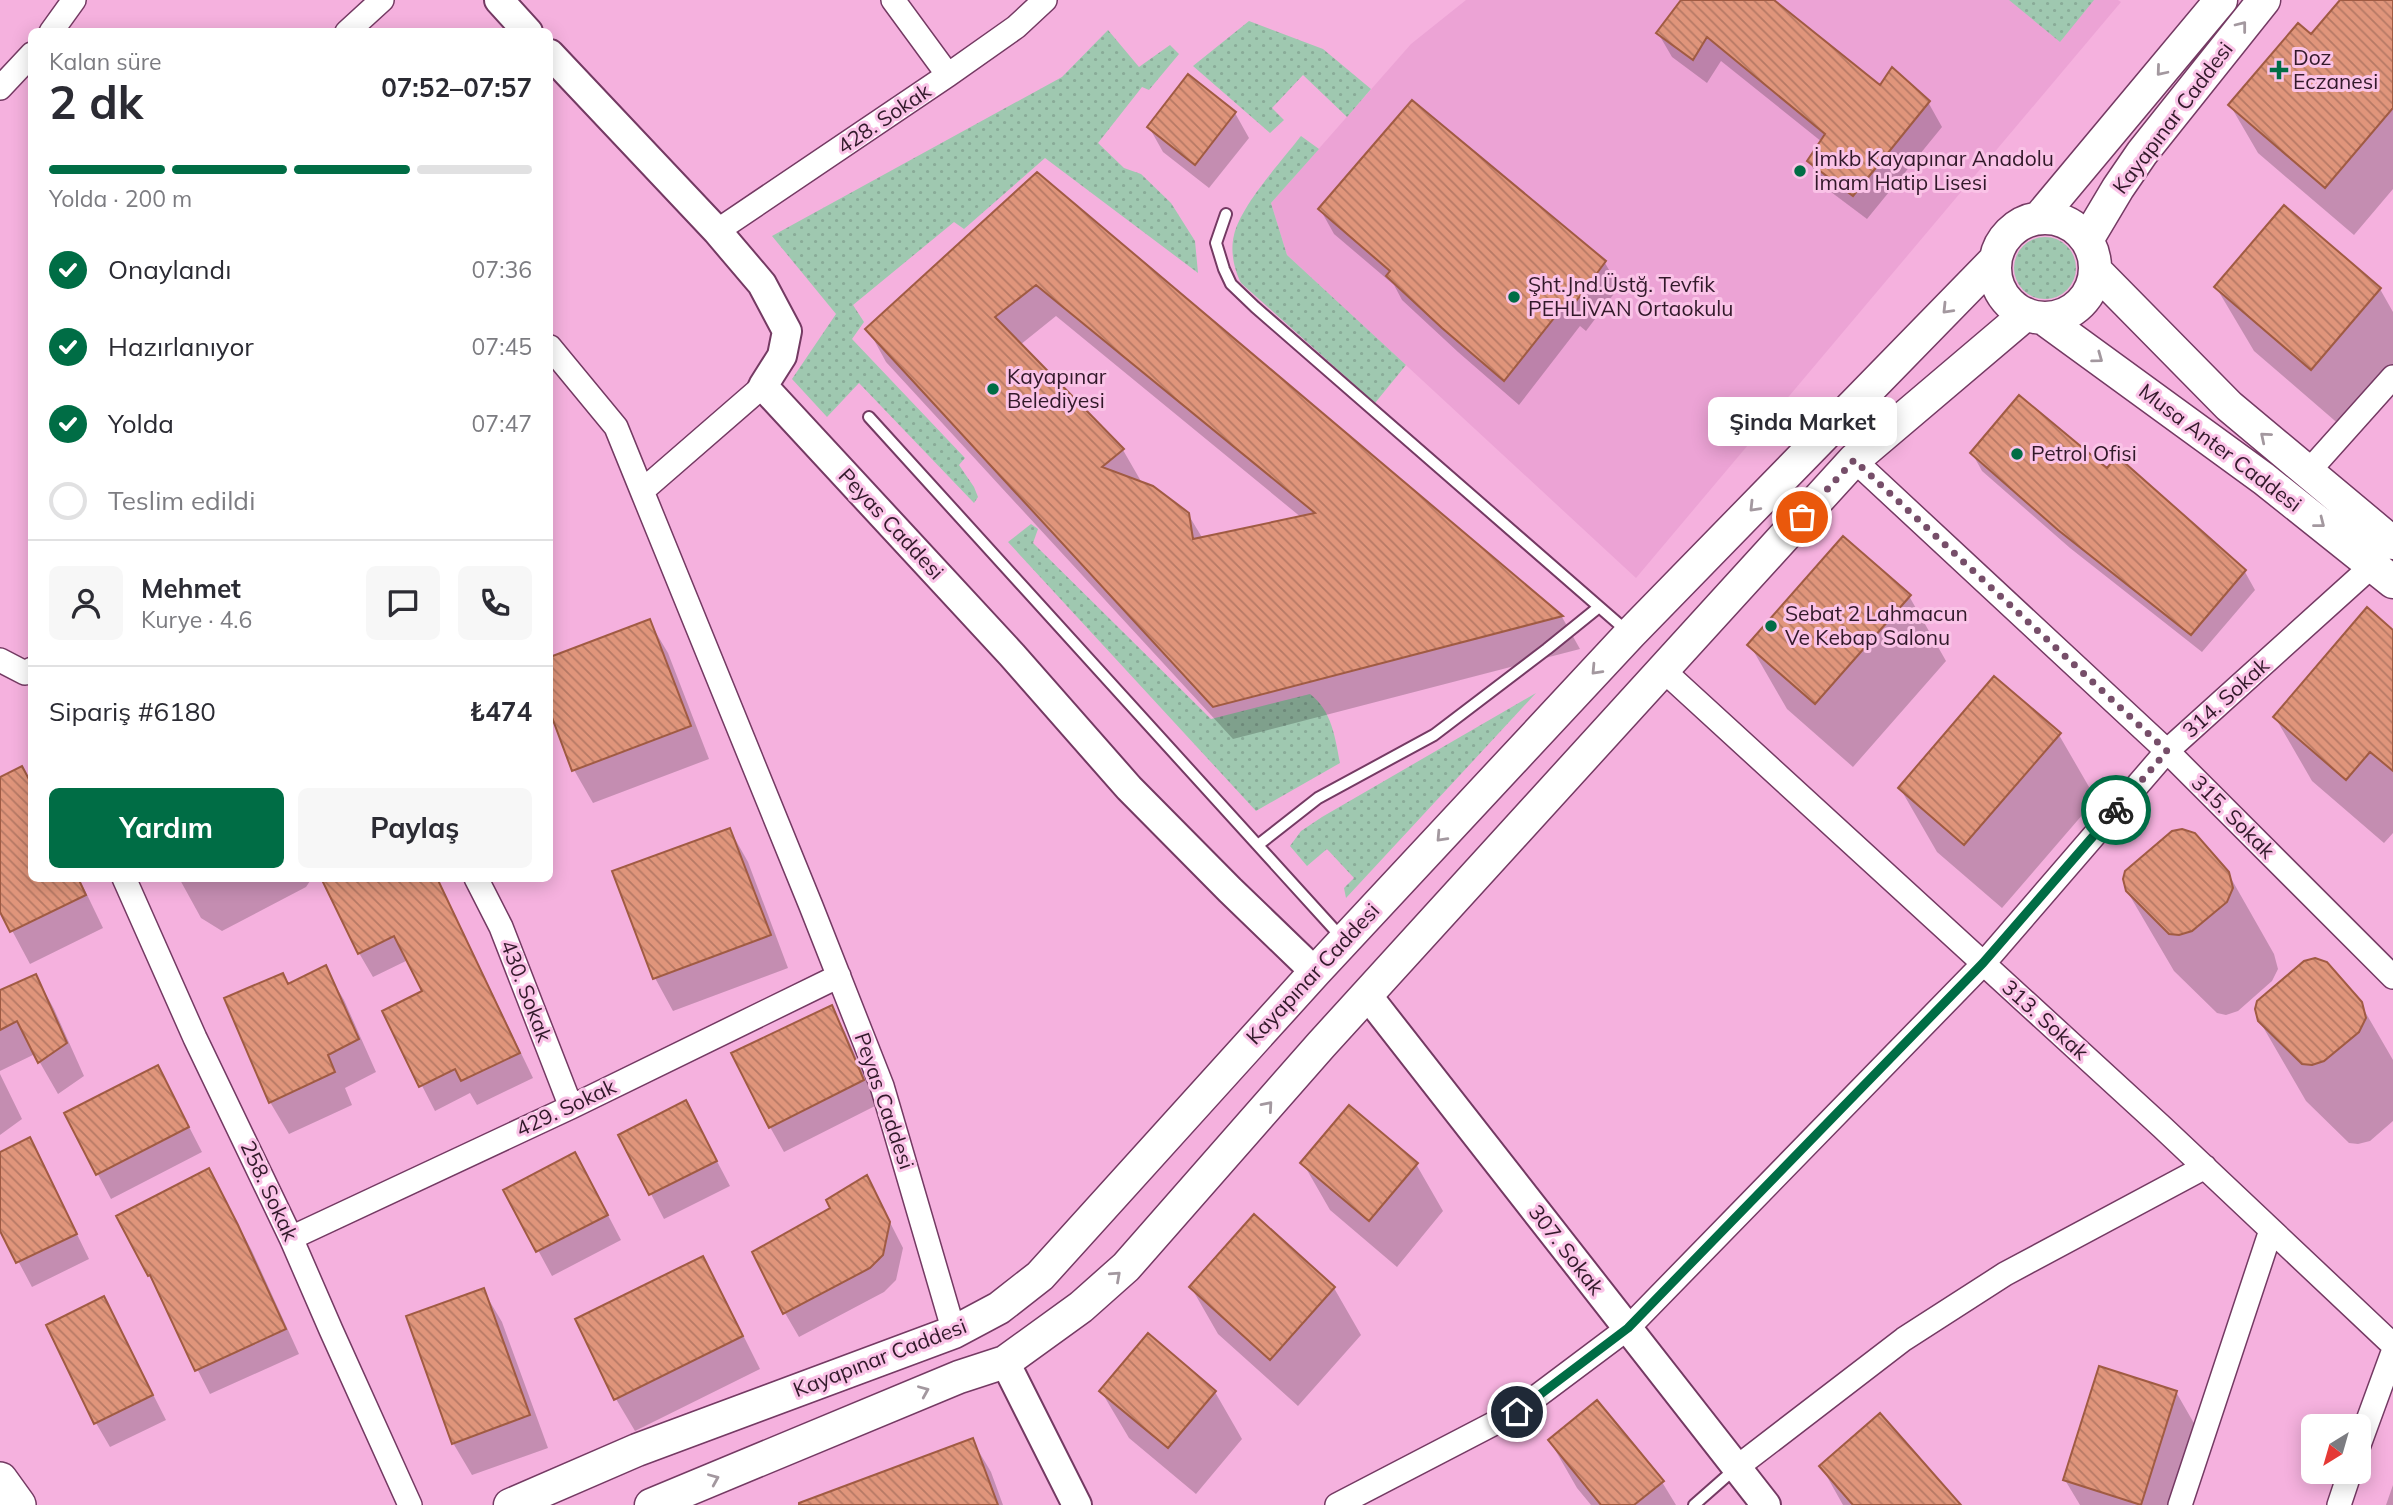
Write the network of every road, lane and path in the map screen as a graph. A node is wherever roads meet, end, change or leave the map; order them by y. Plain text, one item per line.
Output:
1 (74, 0) edge
2 (382, 0) edge
3 (499, 0) edge
4 (892, 0) edge
5 (1045, 0) edge
6 (2221, 0) edge
7 (2264, 0) edge
8 (54, 28) edge
9 (351, 28) edge
10 (524, 28) edge
11 (553, 57) edge
12 (28, 58) edge
13 (948, 75) junction
14 (0, 88) edge
15 (1226, 214) dead end
16 (2039, 218) junction
17 (717, 231) junction
18 (2087, 240) junction
19 (1995, 260) junction
20 (2096, 271) junction
21 (2034, 316) junction
22 (553, 351) edge
23 (2393, 377) edge
24 (763, 386) junction
25 (869, 417) dead end
26 (1854, 460) junction
27 (2308, 472) junction
28 (642, 491) junction
29 (2386, 564) edge
30 (1599, 607) junction
31 (1630, 634) junction
32 (0, 660) edge
33 (1663, 670) junction
34 (28, 675) edge
35 (2167, 751) junction
36 (1258, 845) junction
37 (126, 882) edge
38 (478, 882) edge
39 (1344, 941) junction
40 (1983, 963) junction
41 (1315, 972) junction
42 (839, 976) junction
43 (2393, 977) edge
44 (1367, 995) junction
45 (571, 1107) junction
46 (2205, 1167) junction
47 (2271, 1230) junction
48 (291, 1238) junction
49 (1628, 1328) junction
50 (954, 1332) junction
51 (2393, 1345) edge
52 (2393, 1352) edge
53 (1005, 1362) junction
54 (2370, 1414) edge
55 (1736, 1468) junction
56 (0, 1480) edge
57 (2346, 1484) edge
58 (18, 1505) edge
59 (410, 1505) edge
60 (510, 1505) edge
61 (651, 1505) edge
62 (1077, 1505) edge
63 (1337, 1505) edge
64 (1694, 1505) edge
65 (1766, 1505) edge
66 (2180, 1505) edge
67 (2339, 1505) edge

1 - 8 street
2 - 9 street
3 - 10 street
4 - 13 street
5 - 13 street, 428. Sokak
6 -> 16 main road, Kayapınar Caddesi
18 -> 7 main road, Kayapınar Caddesi
11 - 17 street
12 - 14 street
13 - 17 street, 428. Sokak
15 - 30 lane
16 - 18 main road
16 - 19 main road
17 - 24 street
18 - 20 main road
19 - 21 main road
19 -> 31 main road, Kayapınar Caddesi
20 - 21 main road
27 -> 20 main road, Musa Anter Caddesi
21 - 26 main road
21 -> 29 main road, Musa Anter Caddesi
22 - 28 street, Peyas Caddesi
23 - 27 street
24 - 28 street
24 - 41 street, Peyas Caddesi
25 - 36 lane
26 - 33 main road
26 - 35 street, 315. Sokak
27 - 29 main road, Musa Anter Caddesi
28 - 42 street, Peyas Caddesi
29 - 35 street, 314. Sokak
30 - 31 lane
30 - 36 lane
31 -> 39 main road, Kayapınar Caddesi
32 - 34 street
33 - 40 street, 313. Sokak
33 - 44 main road
35 - 40 street, 314. Sokak
35 - 43 street, 315. Sokak
36 - 39 lane
37 - 48 street, 258. Sokak
38 - 45 street, 430. Sokak
39 - 41 main road, Kayapınar Caddesi
40 - 46 street, 313. Sokak
40 - 49 street, 314. Sokak
41 - 50 main road, Kayapınar Caddesi
42 - 45 street, 429. Sokak
42 - 50 street, Peyas Caddesi
44 - 49 street, 307. Sokak
53 -> 44 main road
45 - 48 street, 429. Sokak
46 - 47 street, 313. Sokak
46 - 55 street
47 - 51 street, 313. Sokak
47 - 66 street
48 - 59 street, 258. Sokak
49 - 55 street, 307. Sokak
49 - 63 street, 314. Sokak
50 - 60 main road, Kayapınar Caddesi
52 - 54 street
61 -> 53 main road
53 - 62 street
55 - 64 lane
55 - 65 street, 307. Sokak
56 - 58 main road
57 - 67 street

